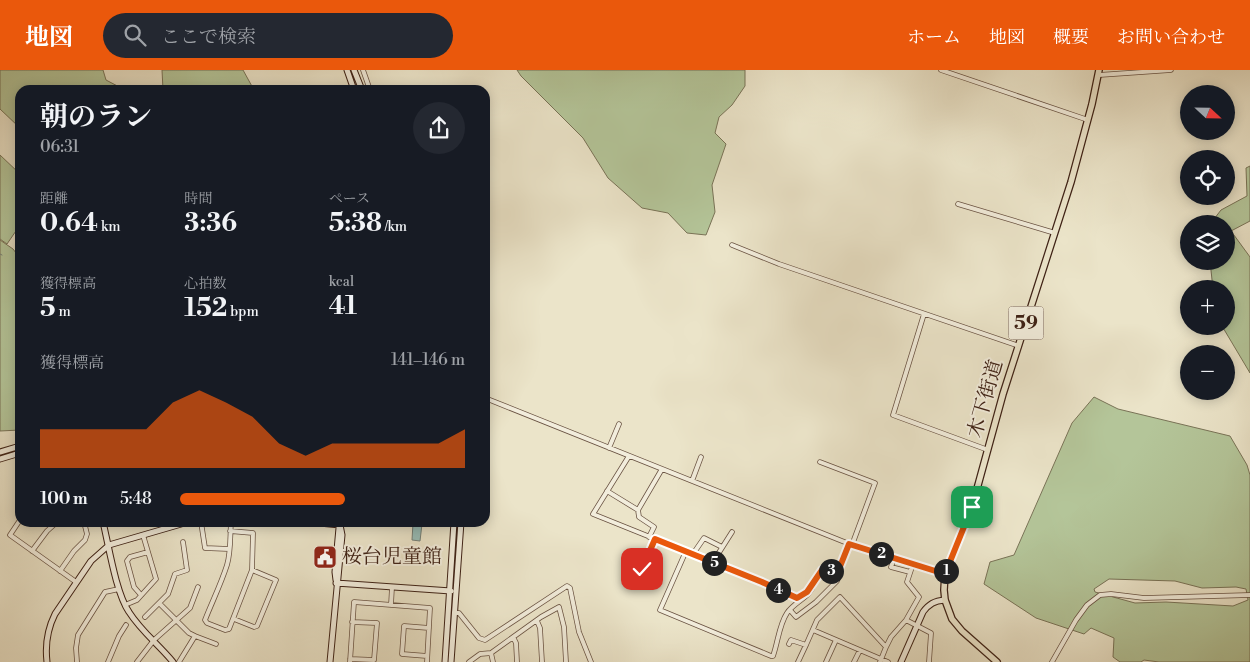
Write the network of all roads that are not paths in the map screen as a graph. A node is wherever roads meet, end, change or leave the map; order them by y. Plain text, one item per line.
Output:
1 (347, 70) edge
2 (354, 70) edge
3 (363, 70) edge
4 (941, 70) edge
5 (1171, 70) edge
6 (1099, 72) edge
7 (352, 85) edge
8 (360, 85) edge
9 (368, 85) edge
10 (1088, 120) junction
11 (958, 204) dead end
12 (1056, 233) junction
13 (732, 245) dead end
14 (924, 314) junction
15 (1019, 346) junction
16 (490, 400) edge
17 (619, 424) dead end
18 (15, 448) edge
19 (608, 448) junction
20 (988, 450) junction
21 (0, 452) edge
22 (15, 454) edge
23 (629, 456) junction
24 (701, 457) dead end
25 (0, 459) edge
26 (820, 462) dead end
27 (662, 469) junction
28 (692, 481) junction
29 (607, 491) junction
30 (638, 510) junction
31 (15, 527) edge
32 (51, 527) edge
33 (85, 527) edge
34 (104, 527) edge
35 (171, 527) edge
36 (202, 527) edge
37 (230, 527) edge
38 (341, 527) edge
39 (454, 527) edge
40 (461, 527) edge
41 (230, 531) junction
42 (732, 532) dead end
43 (143, 535) junction
44 (649, 537) junction
45 (655, 539) junction
46 (183, 542) dead end
47 (851, 544) junction
48 (109, 545) junction
49 (722, 548) junction
50 (229, 549) junction
51 (32, 551) junction
52 (148, 552) junction
53 (686, 552) junction
54 (692, 554) junction
55 (894, 558) junction
56 (713, 562) junction
57 (913, 564) junction
58 (642, 569) dead end
59 (252, 570) junction
60 (60, 571) junction
61 (831, 571) junction
62 (910, 572) junction
63 (945, 574) junction
64 (76, 582) junction
65 (814, 582) junction
66 (336, 583) junction
67 (392, 586) junction
68 (198, 587) dead end
69 (119, 589) junction
70 (449, 591) junction
71 (455, 591) junction
72 (141, 595) junction
73 (1250, 595) edge
74 (945, 600) junction
75 (159, 603) junction
76 (125, 605) junction
77 (391, 605) junction
78 (790, 610) junction
79 (454, 613) junction
80 (145, 617) dead end
81 (234, 619) junction
82 (537, 620) junction
83 (906, 620) junction
84 (177, 621) junction
85 (352, 622) junction
86 (126, 625) dead end
87 (918, 625) junction
88 (429, 628) junction
89 (813, 630) junction
90 (195, 636) junction
91 (513, 637) junction
92 (154, 640) junction
93 (836, 640) junction
94 (216, 644) dead end
95 (789, 644) dead end
96 (806, 645) junction
97 (886, 646) junction
98 (860, 650) junction
99 (491, 653) junction
100 (427, 656) junction
101 (773, 656) junction
102 (350, 660) edge
103 (880, 660) edge
104 (47, 662) edge
105 (78, 662) edge
106 (108, 662) edge
107 (137, 662) edge
108 (173, 662) edge
109 (179, 662) edge
110 (330, 662) edge
111 (427, 662) edge
112 (445, 662) edge
113 (451, 662) edge
114 (469, 662) edge
115 (493, 662) edge
116 (517, 662) edge
117 (542, 662) edge
118 (566, 662) edge
119 (591, 662) edge
120 (775, 662) edge
121 (798, 662) edge
122 (826, 662) edge
123 (854, 662) edge
124 (888, 662) edge
125 (901, 662) edge
126 (929, 662) edge
127 (997, 662) edge
128 (1052, 662) edge

1 - 7 street
2 - 8 street
3 - 9 street
4 - 10 street
5 - 6 street
6 - 10 main road, 木下街道 / 59
10 - 12 main road, 木下街道 / 59
11 - 12 street
12 - 15 main road, 木下街道 / 59
13 - 14 street
14 - 15 street
14 - 20 street
15 - 20 main road, 木下街道 / 59
16 - 19 street
17 - 19 street
18 - 21 street
19 - 23 street
20 - 63 main road, 木下街道 / 59
22 - 25 street
23 - 27 street
23 - 29 street
24 - 28 street
26 - 47 street
27 - 28 street
27 - 30 street
28 - 47 street
29 - 30 street
29 - 44 street
30 - 44 street
31 - 51 street
32 - 51 street
33 - 60 street
34 - 48 street
35 - 43 street
36 - 50 street
37 - 41 street
38 - 66 street
39 - 70 street
40 - 71 street
41 - 50 street
41 - 59 street
42 - 49 street
43 - 48 street
43 - 52 street
44 - 45 street
45 - 53 street
45 - 58 street
46 - 75 street
47 - 55 street
47 - 61 street
48 - 64 street
48 - 69 street
49 - 54 street
49 - 56 street
50 - 81 street
51 - 60 street
52 - 72 street
52 - 72 street
53 - 54 street
53 - 101 street
54 - 56 street
55 - 57 street
55 - 62 street
56 - 65 street
57 - 62 street
57 - 63 street
59 - 81 street
59 - 81 street
60 - 64 street
61 - 65 street
61 - 78 street
62 - 83 street
63 - 74 main road, 木下街道 / 59
64 - 104 street
65 - 78 street
66 - 67 street
66 - 110 street
67 - 70 street
67 - 77 street
68 - 84 street
69 - 76 street
69 - 105 street
70 - 71 street
70 - 112 street
71 - 79 street
72 - 76 street
73 - 128 street
74 - 87 street
74 - 127 main road, 木下街道 / 59
75 - 80 street
75 - 84 street
76 - 92 street
77 - 85 street
77 - 88 street
78 - 101 street
79 - 113 street
79 - 119 street
82 - 91 street
82 - 117 street
82 - 118 street
83 - 87 street
83 - 97 street
84 - 90 street
84 - 92 street
85 - 102 street
85 - 102 street
86 - 106 street
87 - 125 street
87 - 126 street
88 - 100 street
88 - 100 street
89 - 93 street
89 - 96 street
89 - 97 street
90 - 94 street
90 - 109 street
91 - 99 street
91 - 116 street
92 - 107 street
92 - 108 street
93 - 98 street
93 - 122 street
95 - 96 street
96 - 121 street
97 - 103 street
98 - 103 street
98 - 123 street
99 - 114 street
99 - 115 street
100 - 111 street
101 - 120 street
103 - 124 street

